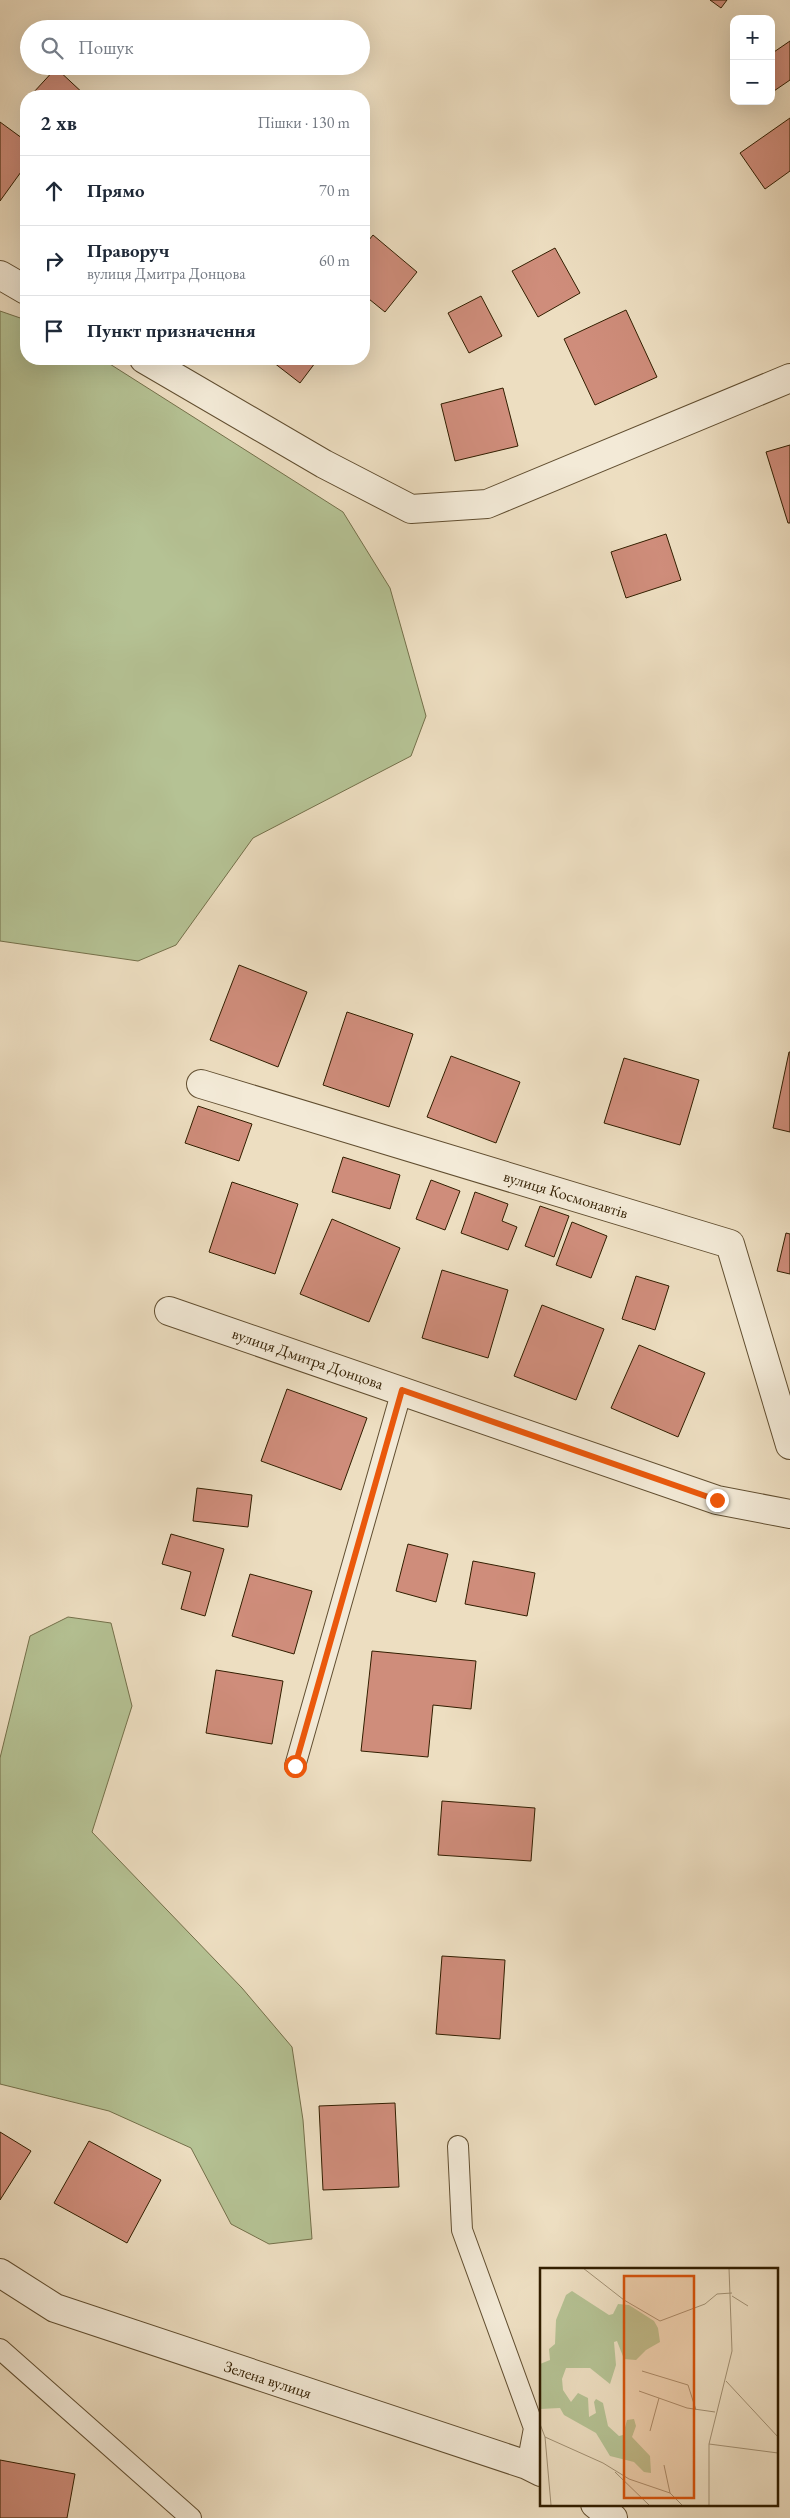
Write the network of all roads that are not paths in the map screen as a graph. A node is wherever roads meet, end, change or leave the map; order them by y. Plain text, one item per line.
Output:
1 (0, 274) edge
2 (20, 286) edge
3 (154, 365) edge
4 (790, 378) edge
5 (201, 1084) dead end
6 (169, 1311) dead end
7 (402, 1390) junction
8 (790, 1445) edge
9 (790, 1514) edge
10 (295, 1766) dead end
11 (458, 2146) dead end
12 (0, 2273) edge
13 (0, 2349) edge
14 (534, 2469) edge
15 (598, 2506) edge
16 (191, 2518) edge
17 (613, 2518) edge

1 - 2 street
3 - 4 street
5 - 8 street, вулиця Космонавтів
6 - 7 street, вулиця Дмитра Донцова
7 - 9 street, вулиця Дмитра Донцова
7 - 10 lane
11 - 14 lane
12 - 14 street, Зелена вулиця
13 - 16 lane
15 - 17 street

